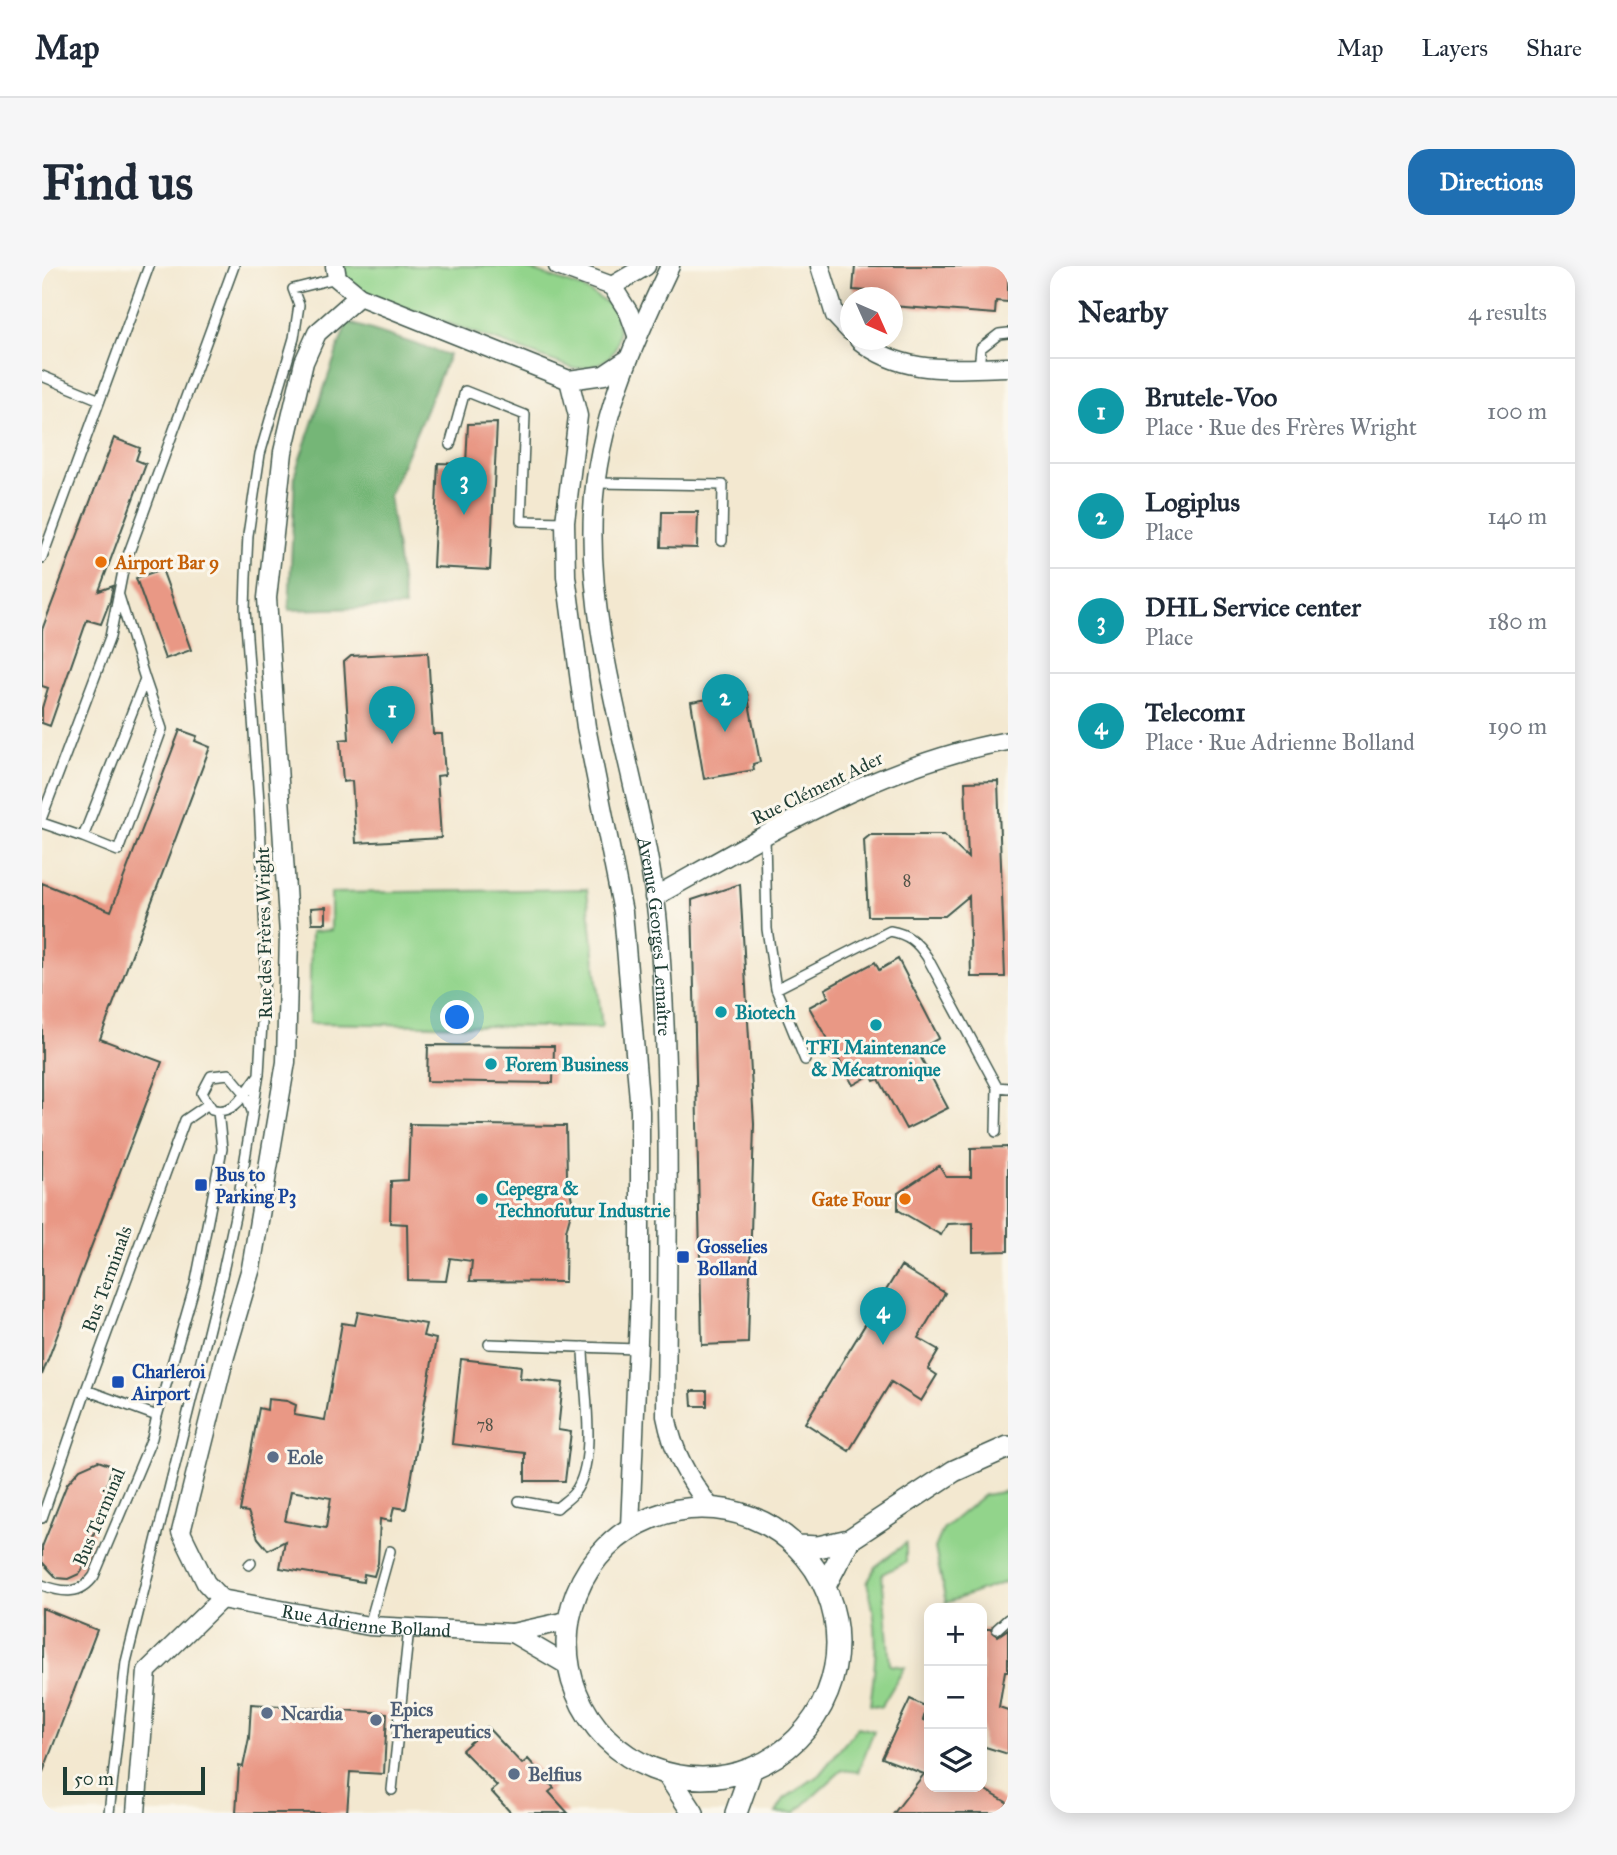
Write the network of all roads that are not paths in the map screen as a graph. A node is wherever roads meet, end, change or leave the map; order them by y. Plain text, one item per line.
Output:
1 (149, 266) edge
2 (558, 266) edge
3 (646, 266) edge
4 (670, 266) edge
5 (820, 266) edge
6 (234, 268) edge
7 (336, 272) edge
8 (612, 286) junction
9 (359, 296) junction
10 (840, 320) edge
11 (1008, 333) edge
12 (637, 335) junction
13 (872, 350) edge
14 (625, 361) junction
15 (979, 368) junction
16 (1008, 368) edge
17 (42, 376) edge
18 (569, 380) junction
19 (100, 400) junction
20 (450, 445) dead end
21 (597, 483) junction
22 (565, 522) junction
23 (722, 541) dead end
24 (42, 558) edge
25 (119, 595) junction
26 (145, 679) junction
27 (1008, 741) edge
28 (42, 817) edge
29 (42, 822) edge
30 (765, 836) junction
31 (83, 837) junction
32 (654, 897) junction
33 (776, 989) junction
34 (805, 1060) dead end
35 (259, 1074) junction
36 (997, 1087) junction
37 (1008, 1087) edge
38 (245, 1093) junction
39 (207, 1105) junction
40 (218, 1111) junction
41 (253, 1111) junction
42 (996, 1132) dead end
43 (489, 1343) dead end
44 (583, 1347) junction
45 (637, 1349) junction
46 (86, 1390) junction
47 (157, 1416) junction
48 (1008, 1447) edge
49 (519, 1501) dead end
50 (710, 1507) junction
51 (42, 1518) edge
52 (630, 1527) junction
53 (849, 1540) junction
54 (799, 1546) junction
55 (390, 1551) dead end
56 (826, 1584) junction
57 (42, 1585) edge
58 (221, 1599) junction
59 (1008, 1619) edge
60 (567, 1621) junction
61 (369, 1626) junction
62 (409, 1628) junction
63 (997, 1629) dead end
64 (512, 1633) junction
65 (567, 1665) junction
66 (751, 1771) junction
67 (670, 1778) junction
68 (392, 1790) dead end
69 (109, 1813) edge
70 (136, 1813) edge
71 (693, 1813) edge
72 (736, 1813) edge

1 - 19 lane
2 - 8 street
3 - 8 street
4 - 12 street, Avenue Georges Lemaître
5 - 10 street
6 - 25 lane
7 - 9 street
7 - 35 lane
8 - 12 street
9 - 18 street
9 - 58 street, Rue des Frères Wright
11 - 15 lane
12 - 14 street, Avenue Georges Lemaître
13 - 15 street
14 - 18 street
14 - 21 street, Avenue Georges Lemaître
15 - 16 street
17 - 19 lane
18 - 22 street, Avenue Georges Lemaître
19 - 24 lane
20 - 22 lane
21 - 23 lane
21 - 32 street, Avenue Georges Lemaître
22 - 45 street, Avenue Georges Lemaître
25 - 26 lane
25 - 28 lane
26 - 31 lane
26 - 31 lane
27 - 30 street, Rue Clément Ader
29 - 31 lane
30 - 32 street, Rue Clément Ader
30 - 33 lane
32 - 50 street, Avenue Georges Lemaître
33 - 34 lane
33 - 36 lane
35 - 38 lane
35 - 41 lane
36 - 37 lane
36 - 42 lane
38 - 39 lane
38 - 40 lane
38 - 41 lane
39 - 40 lane
39 - 46 lane, Bus Terminals
40 - 47 lane
41 - 69 lane
43 - 44 lane
44 - 45 lane
44 - 49 lane
45 - 52 street, Avenue Georges Lemaître
46 - 47 lane
46 - 51 lane
47 - 57 lane, Bus Terminal
48 - 53 street
50 - 52 street
50 - 54 street
52 - 60 street
53 - 54 street
53 - 56 street
54 - 56 street
55 - 61 lane
56 - 66 street
58 - 61 street, Rue Adrienne Bolland
58 - 70 street
59 - 63 lane
60 - 64 street, Rue Adrienne Bolland
60 - 65 street
61 - 62 street, Rue Adrienne Bolland
62 - 64 street, Rue Adrienne Bolland
62 - 68 lane
64 - 65 street, Rue Adrienne Bolland
65 - 67 street
66 - 67 street
66 - 72 street
67 - 71 street

